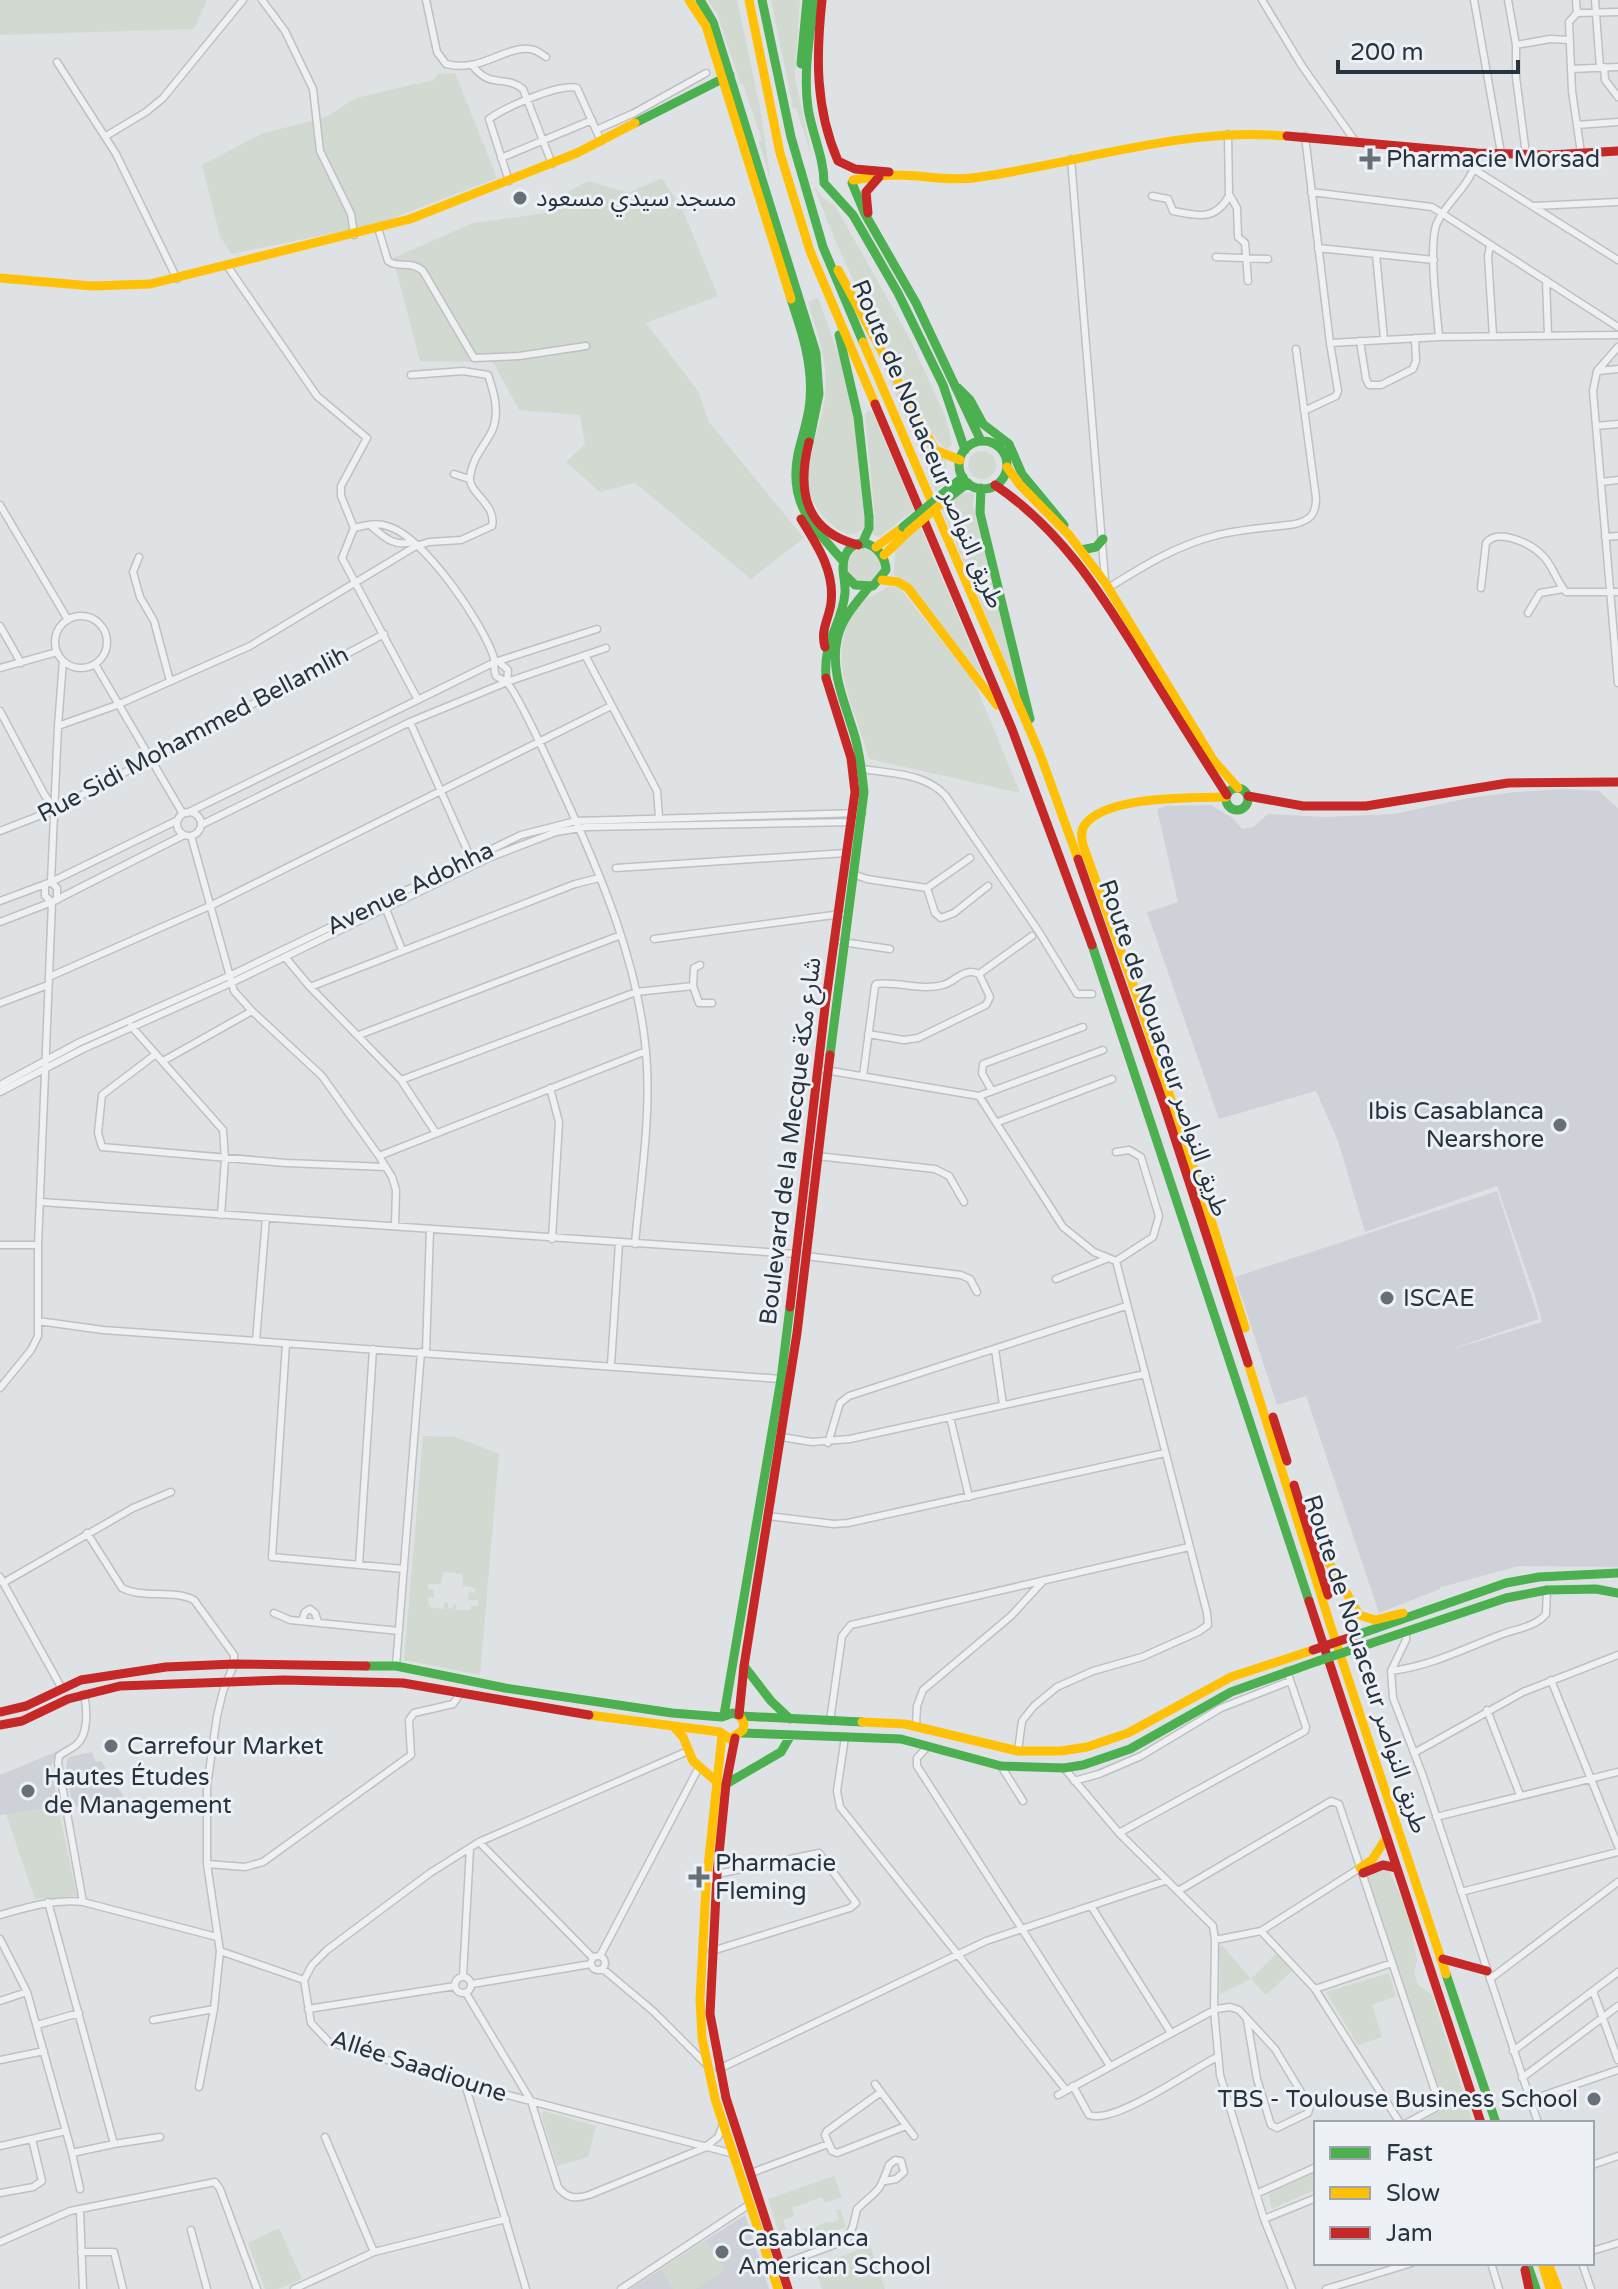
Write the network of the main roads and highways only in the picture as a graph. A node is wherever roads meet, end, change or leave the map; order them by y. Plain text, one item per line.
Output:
1 (689, 0) edge
2 (700, 0) edge
3 (749, 0) edge
4 (762, 0) edge
5 (807, 0) edge
6 (814, 0) edge
7 (822, 0) edge
8 (726, 76) junction
9 (808, 108) junction
10 (1618, 151) edge
11 (838, 161) junction
12 (849, 166) junction
13 (824, 169) junction
14 (895, 175) junction
15 (879, 177) junction
16 (852, 181) junction
17 (831, 190) junction
18 (871, 224) junction
19 (829, 261) junction
20 (0, 278) edge
21 (838, 318) junction
22 (955, 386) junction
23 (981, 441) junction
24 (965, 450) junction
25 (960, 460) junction
26 (1007, 467) junction
27 (966, 480) junction
28 (995, 485) junction
29 (981, 488) junction
30 (796, 493) junction
31 (905, 530) junction
32 (1069, 535) junction
33 (1103, 539) road end
34 (860, 544) junction
35 (876, 547) junction
36 (1081, 550) junction
37 (884, 555) junction
38 (843, 561) junction
39 (845, 575) junction
40 (882, 580) junction
41 (869, 587) junction
42 (826, 649) junction
43 (1012, 729) junction
44 (1040, 754) junction
45 (1618, 782) edge
46 (1238, 788) junction
47 (1227, 799) junction
48 (1247, 801) junction
49 (856, 817) junction
50 (843, 915) junction
51 (823, 1070) junction
52 (1177, 1145) junction
53 (1212, 1223) junction
54 (801, 1255) junction
55 (1308, 1527) junction
56 (1618, 1573) edge
57 (1618, 1593) edge
58 (1417, 1613) junction
59 (1330, 1624) junction
60 (744, 1666) junction
61 (0, 1712) edge
62 (723, 1716) junction
63 (739, 1716) junction
64 (790, 1719) junction
65 (0, 1725) edge
66 (673, 1726) junction
67 (721, 1734) junction
68 (791, 1735) junction
69 (739, 1736) junction
70 (722, 1783) junction
71 (1387, 1837) junction
72 (1397, 1868) junction
73 (1443, 1959) junction
74 (1450, 1981) junction
75 (1480, 2121) edge
76 (1495, 2121) edge
77 (1525, 2265) edge
78 (1526, 2265) edge
79 (1545, 2265) edge
80 (1546, 2265) edge
81 (778, 2289) edge
82 (788, 2289) edge
83 (1529, 2289) edge
84 (1536, 2289) edge
85 (1550, 2289) edge
86 (1558, 2289) edge

1 - 8 main road
2 - 8 main road
3 - 21 main road, Route de Nouaceur طريق النواصر
4 - 19 main road, Route de Nouaceur طريق النواصر
5 - 9 main road
6 - 9 main road
7 - 11 main road
8 - 20 main road
8 - 30 main road
8 - 34 main road
9 - 13 main road
10 - 14 main road
11 - 12 main road
11 - 13 main road
12 - 14 main road
12 - 16 main road
13 - 17 main road
14 - 15 main road
15 - 16 main road
15 - 18 main road
16 - 17 main road
16 - 18 main road
17 - 24 main road
18 - 22 main road
19 - 25 main road
19 - 44 main road, Route de Nouaceur طريق النواصر
21 - 34 main road
21 - 43 main road, Route de Nouaceur طريق النواصر
22 - 23 main road
22 - 32 main road
23 - 24 main road
23 - 26 main road
24 - 25 main road
25 - 27 main road
26 - 28 main road
26 - 32 main road
27 - 29 main road
27 - 31 main road, bridge
28 - 29 main road
28 - 47 main road
29 - 44 main road
30 - 38 main road
30 - 42 main road
31 - 35 main road
31 - 37 main road
32 - 36 main road
33 - 36 main road
34 - 35 main road
34 - 38 main road
35 - 37 main road
36 - 46 main road
37 - 40 main road
38 - 39 main road
39 - 41 main road
39 - 42 main road, Boulevard de la Mecque شارع مكة
40 - 41 main road
40 - 43 main road
41 - 49 main road, Boulevard de la Mecque شارع مكة
42 - 49 main road, Boulevard de la Mecque شارع مكة
43 - 71 main road, Route de Nouaceur طريق النواصر
44 - 52 main road, Route de Nouaceur طريق النواصر
45 - 48 main road
46 - 47 main road
46 - 48 main road
47 - 48 main road
47 - 53 main road
49 - 50 main road, Boulevard de la Mecque شارع مكة
49 - 50 main road, Boulevard de la Mecque شارع مكة
50 - 51 main road, Boulevard de la Mecque شارع مكة
51 - 54 main road, Boulevard de la Mecque شارع مكة
51 - 54 main road, Boulevard de la Mecque شارع مكة
52 - 53 main road
52 - 59 main road, Route de Nouaceur طريق النواصر
53 - 55 main road
54 - 60 main road, Boulevard de la Mecque شارع مكة
54 - 62 main road, Boulevard de la Mecque شارع مكة
55 - 58 main road
55 - 59 main road
56 - 58 main road
57 - 68 main road, bridge
58 - 64 main road, bridge
59 - 73 main road, Route de Nouaceur طريق النواصر
60 - 63 main road, Boulevard de la Mecque شارع مكة
60 - 64 main road
61 - 62 main road
62 - 63 main road
62 - 67 main road
63 - 64 main road
63 - 69 main road
65 - 66 main road
66 - 67 main road
66 - 70 main road
67 - 69 main road
67 - 70 main road
68 - 69 main road
68 - 70 main road
69 - 70 main road
70 - 81 main road
70 - 82 main road
71 - 72 main road, Route de Nouaceur طريق النواصر
71 - 72 main road
72 - 75 main road, Route de Nouaceur طريق النواصر
73 - 74 main road, Route de Nouaceur طريق النواصر
73 - 74 main road
74 - 76 main road, Route de Nouaceur طريق النواصر
77 - 83 main road
78 - 84 main road
79 - 85 main road
80 - 86 main road

